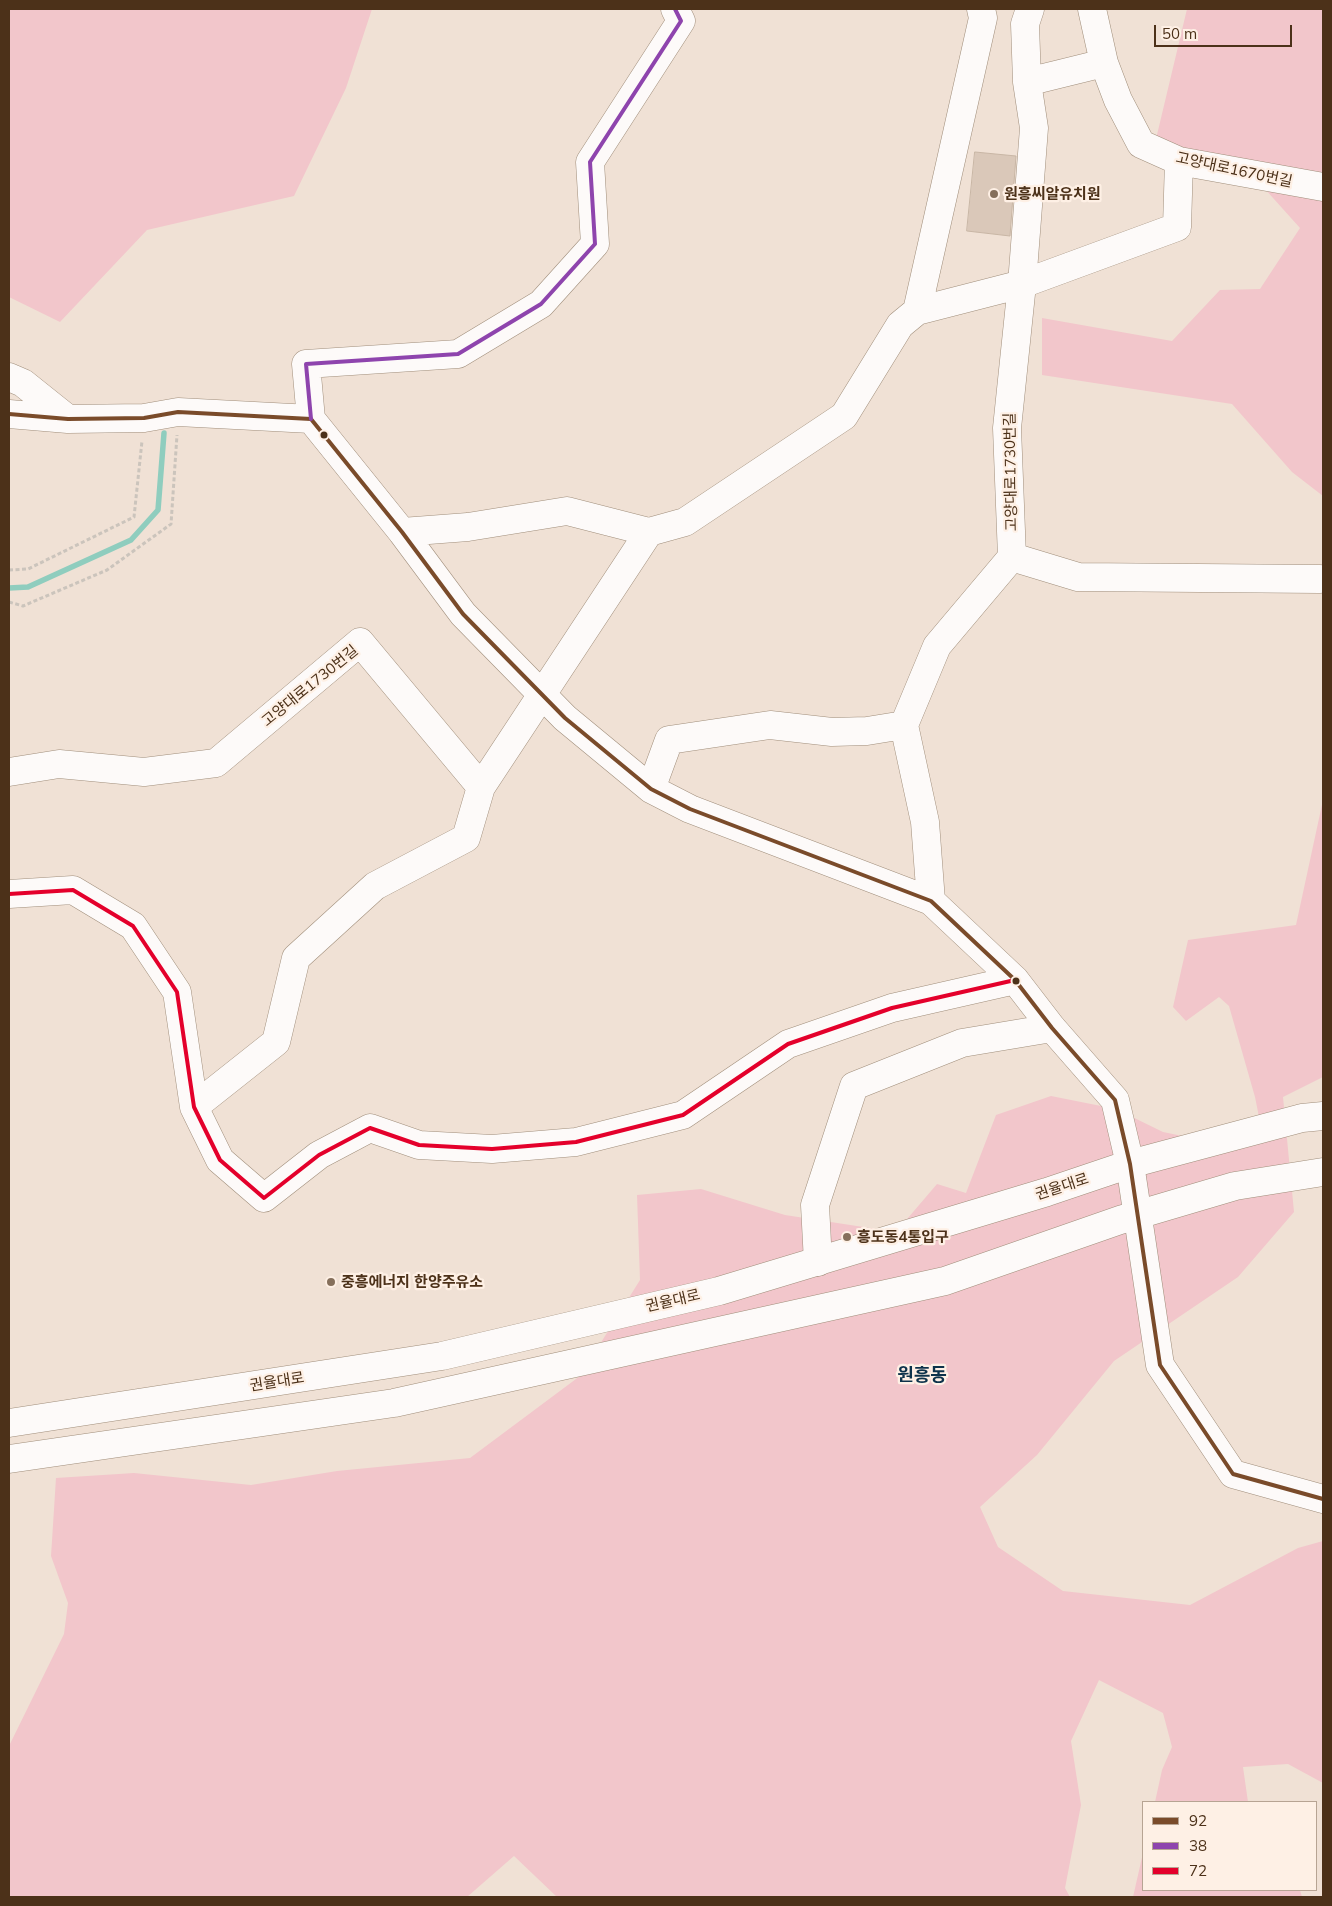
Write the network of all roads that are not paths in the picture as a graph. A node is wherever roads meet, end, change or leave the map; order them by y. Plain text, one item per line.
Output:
1 (676, 9) edge
2 (980, 9) edge
3 (1030, 9) edge
4 (1092, 9) edge
5 (1104, 63) junction
6 (1027, 82) junction
7 (1179, 161) junction
8 (1323, 187) edge
9 (1022, 284) junction
10 (917, 311) junction
11 (9, 377) edge
12 (9, 414) edge
13 (68, 419) junction
14 (311, 419) junction
15 (402, 532) junction
16 (649, 532) junction
17 (1012, 556) junction
18 (1320, 579) dead end
19 (541, 695) junction
20 (904, 725) junction
21 (9, 772) edge
22 (481, 787) junction
23 (651, 789) junction
24 (9, 894) edge
25 (931, 901) junction
26 (1015, 980) junction
27 (1052, 1028) junction
28 (194, 1107) junction
29 (1323, 1116) edge
30 (1130, 1164) junction
31 (1323, 1172) edge
32 (1138, 1215) junction
33 (818, 1262) junction
34 (9, 1423) edge
35 (9, 1459) edge
36 (1323, 1499) edge

1 - 14 street
2 - 10 street
3 - 6 street, 고양대로1730번길
4 - 5 street, 고양대로1670번길
5 - 6 street
5 - 7 street, 고양대로1670번길
6 - 9 street, 고양대로1730번길
7 - 8 street, 고양대로1670번길
7 - 9 street
9 - 10 street
9 - 17 street, 고양대로1730번길
10 - 16 street
11 - 13 street
12 - 13 street
13 - 14 street
14 - 15 street
15 - 16 street
15 - 19 street
16 - 19 street
17 - 18 street
17 - 20 street
19 - 22 street
19 - 23 street
20 - 23 street
20 - 25 street
21 - 22 street, 고양대로1730번길
22 - 28 street
23 - 25 street
24 - 28 street
25 - 26 street
26 - 27 street
26 - 28 street
27 - 30 street
27 - 33 street
29 - 30 street, 권율대로
30 - 32 street
30 - 33 street, 권율대로
31 - 32 street
32 - 35 street
32 - 36 street
33 - 34 street, 권율대로

